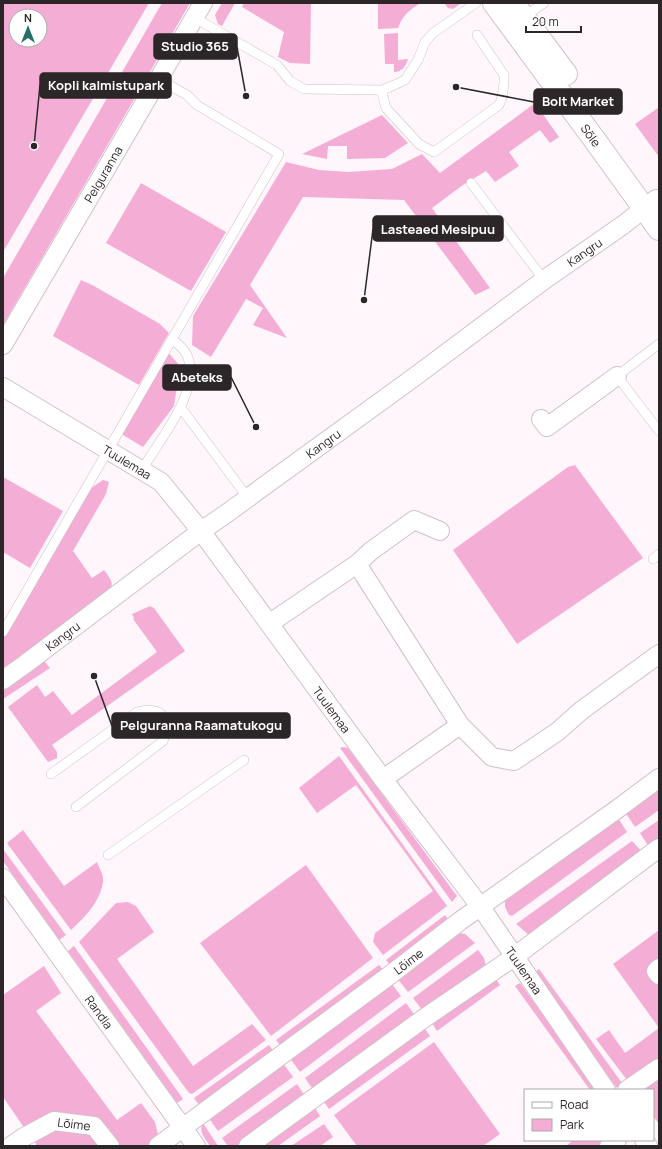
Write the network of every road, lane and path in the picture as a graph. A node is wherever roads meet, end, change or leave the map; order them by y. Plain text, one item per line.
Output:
1 (476, 3) edge
2 (494, 3) edge
3 (544, 3) edge
4 (199, 10) edge
5 (516, 16) edge
6 (477, 35) dead end
7 (158, 79) junction
8 (382, 93) dead end
9 (471, 183) dead end
10 (653, 204) edge
11 (659, 229) edge
12 (544, 280) junction
13 (172, 339) junction
14 (659, 344) edge
15 (3, 345) edge
16 (617, 376) junction
17 (3, 387) edge
18 (181, 408) junction
19 (541, 420) dead end
20 (659, 431) edge
21 (109, 449) junction
22 (142, 470) junction
23 (248, 498) junction
24 (201, 531) junction
25 (440, 531) dead end
26 (357, 564) junction
27 (270, 624) junction
28 (3, 632) edge
29 (659, 654) edge
30 (3, 680) edge
31 (460, 725) junction
32 (244, 760) dead end
33 (51, 774) dead end
34 (659, 778) edge
35 (383, 779) junction
36 (76, 807) dead end
37 (108, 855) dead end
38 (656, 857) edge
39 (3, 878) edge
40 (480, 906) junction
41 (514, 957) junction
42 (659, 968) edge
43 (659, 975) edge
44 (659, 1068) edge
45 (605, 1089) edge
46 (629, 1089) edge
47 (182, 1127) junction
48 (12, 1146) edge
49 (110, 1146) edge
50 (158, 1146) edge
51 (196, 1146) edge
52 (248, 1146) edge

1 - 4 lane
2 - 5 main road, Sõle
3 - 5 lane
4 - 7 street, Pelguranna
5 - 10 main road, Sõle
6 - 8 lane
7 - 13 lane
7 - 15 street, Pelguranna
9 - 12 lane
10 - 11 main road, Sõle
10 - 12 street, Kangru
12 - 23 street, Kangru
13 - 18 lane
13 - 21 lane
14 - 16 lane
16 - 19 street
16 - 20 lane
17 - 21 street, Tuulemaa
18 - 22 lane
18 - 23 lane
21 - 22 street, Tuulemaa
21 - 28 lane
22 - 24 street, Tuulemaa
23 - 24 street, Kangru
24 - 27 street, Tuulemaa
24 - 30 street, Kangru
25 - 26 street
26 - 27 street
26 - 31 street
27 - 35 street, Tuulemaa
29 - 31 street
31 - 35 street
32 - 37 lane
33 - 36 lane
34 - 40 street, Lõime
35 - 40 street, Tuulemaa
38 - 41 street
39 - 47 street, Randla
40 - 41 street, Tuulemaa
40 - 47 street, Lõime
41 - 45 street, Tuulemaa
41 - 52 street
42 - 43 street
44 - 46 street
47 - 50 street, Lõime
47 - 51 street, Randla
48 - 49 street, Lõime

